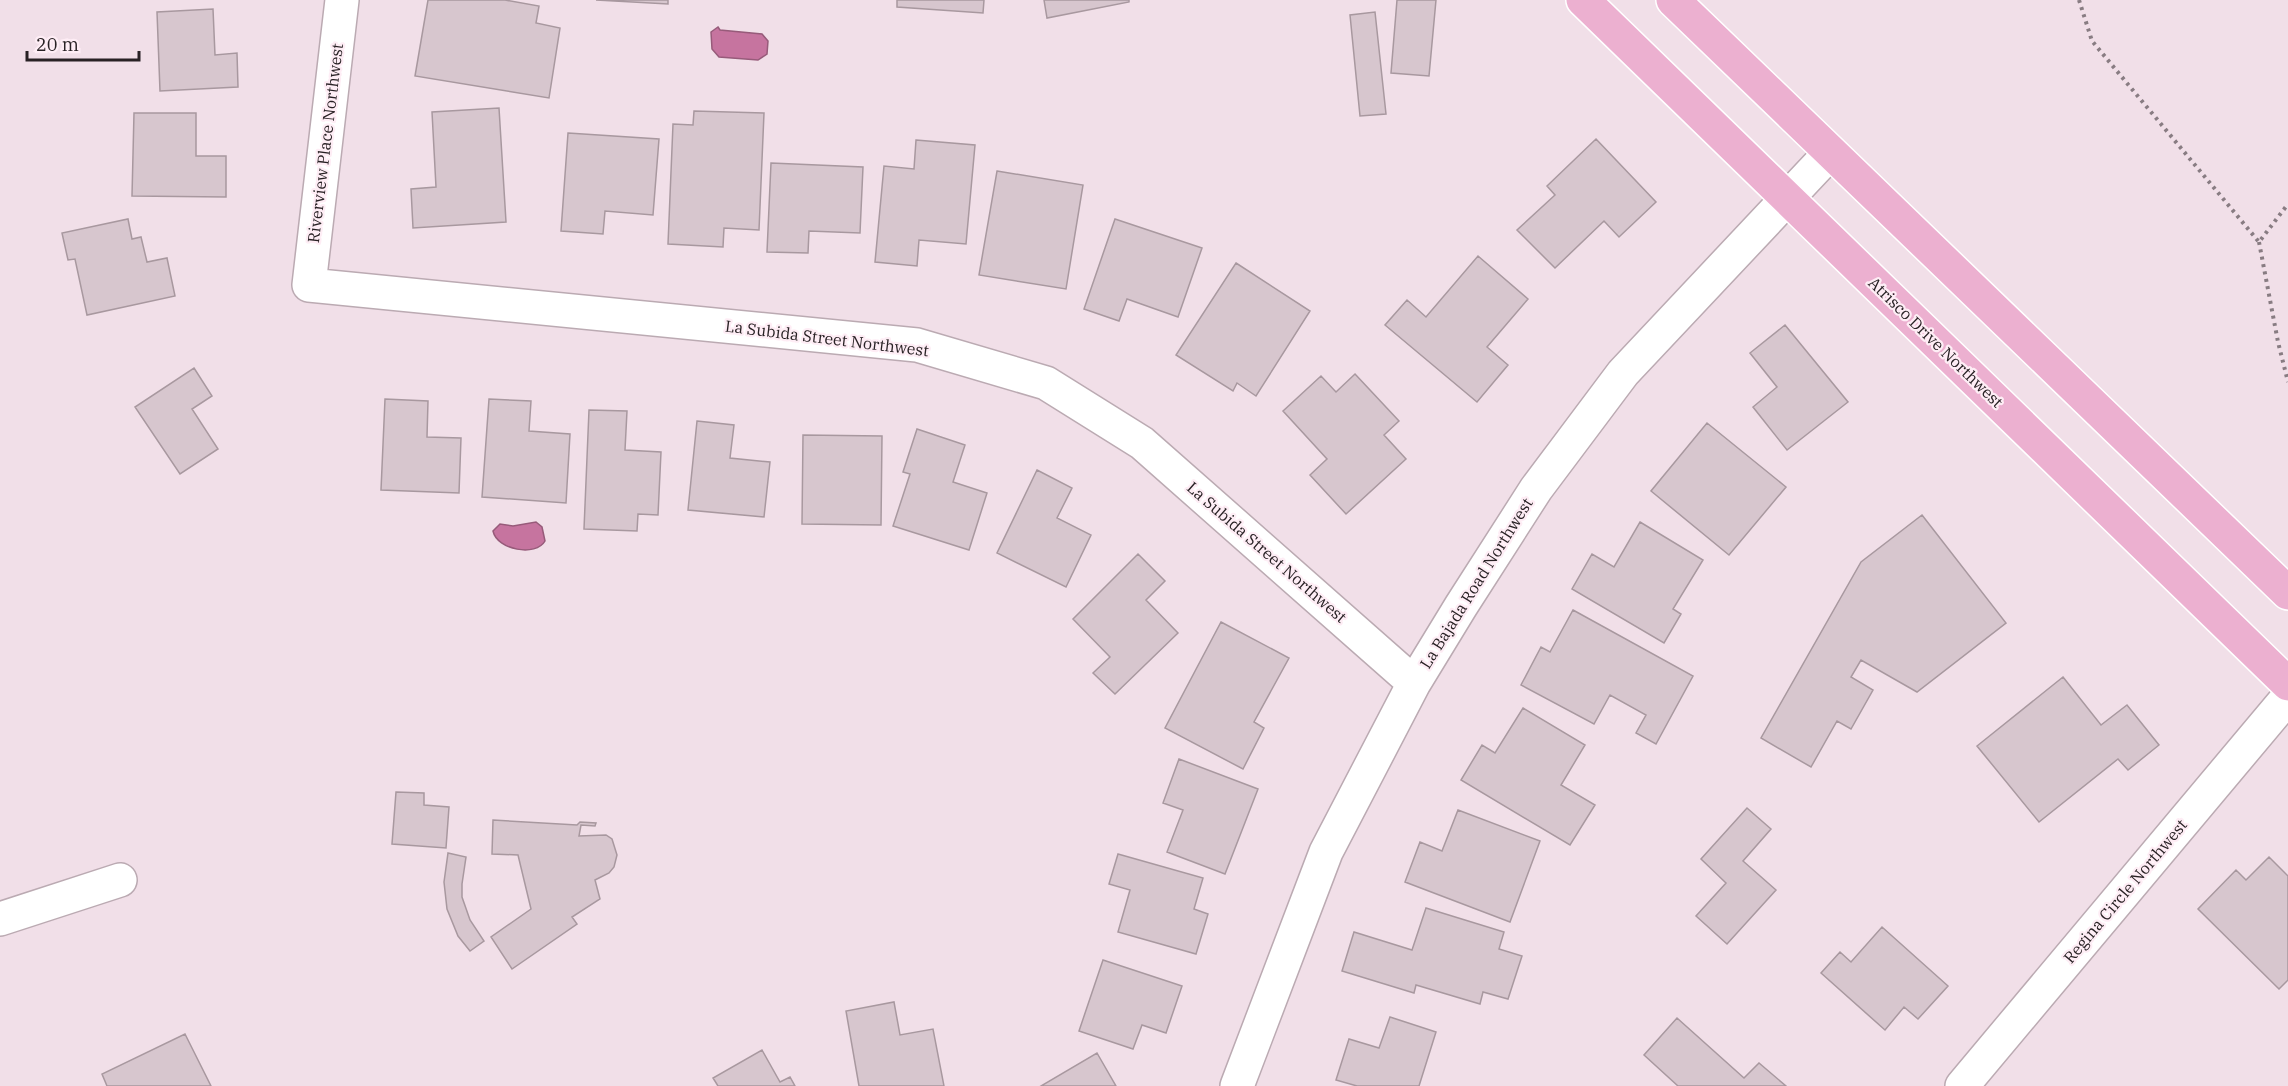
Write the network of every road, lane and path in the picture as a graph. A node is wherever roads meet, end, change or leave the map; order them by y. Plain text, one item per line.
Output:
1 (342, 0) edge
2 (1583, 0) edge
3 (1673, 0) edge
4 (2079, 0) edge
5 (1830, 153) junction
6 (1788, 197) junction
7 (2288, 204) edge
8 (2259, 242) junction
9 (309, 285) joint
10 (2288, 382) edge
11 (2288, 593) edge
12 (1414, 682) junction
13 (2288, 684) edge
14 (2288, 697) edge
15 (120, 880) dead end
16 (0, 919) edge
17 (1237, 1086) edge
18 (1962, 1086) edge

1 - 9 street, Riverview Place Northwest
2 - 6 main road, Atrisco Drive Northwest
3 - 5 main road
4 - 8 path
5 - 6 street, La Bajada Road Northwest
5 - 11 main road
6 - 12 street, La Bajada Road Northwest
6 - 13 main road, Atrisco Drive Northwest
7 - 8 path
8 - 10 path
9 - 12 street, La Subida Street Northwest
12 - 17 street, La Bajada Road Northwest
14 - 18 street, Regina Circle Northwest
15 - 16 street

